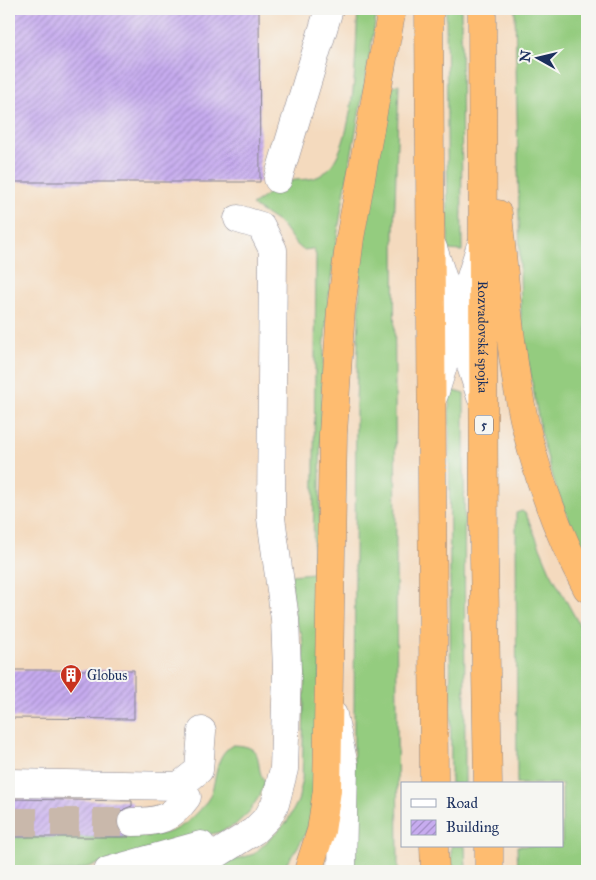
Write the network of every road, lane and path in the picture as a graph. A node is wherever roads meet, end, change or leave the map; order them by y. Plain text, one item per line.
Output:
1 (329, 9) edge
2 (392, 9) edge
3 (428, 9) edge
4 (482, 9) edge
5 (482, 65) junction
6 (278, 179) dead end
7 (238, 219) dead end
8 (430, 240) junction
9 (482, 240) junction
10 (457, 323) junction
11 (432, 404) junction
12 (484, 406) junction
13 (587, 588) edge
14 (329, 701) junction
15 (202, 731) dead end
16 (434, 782) edge
17 (488, 782) edge
18 (9, 783) edge
19 (179, 786) junction
20 (324, 811) junction
21 (132, 822) tunnel mouth
22 (244, 837) junction
23 (434, 848) edge
24 (489, 848) edge
25 (108, 871) edge
26 (177, 871) edge
27 (295, 871) edge
28 (308, 871) edge
29 (342, 871) edge
30 (435, 871) edge
31 (489, 871) edge

1 - 6 lane
2 - 14 highway
3 - 8 highway, 5
4 - 5 highway, Rozvadovská spojka / 5
5 - 9 highway, Rozvadovská spojka / 5
5 - 13 highway
7 - 22 lane
8 - 10 lane, 5
8 - 11 highway, 5
9 - 10 lane, 5
9 - 12 highway, Rozvadovská spojka / 5
10 - 11 lane, 5
10 - 12 lane, 5
11 - 16 highway, 5
12 - 17 highway, Rozvadovská spojka / 5
14 - 20 highway
14 - 29 lane
15 - 19 lane
18 - 19 lane
19 - 21 lane
20 - 27 lane
20 - 28 highway
22 - 25 lane
22 - 26 lane
23 - 30 highway
24 - 31 highway

